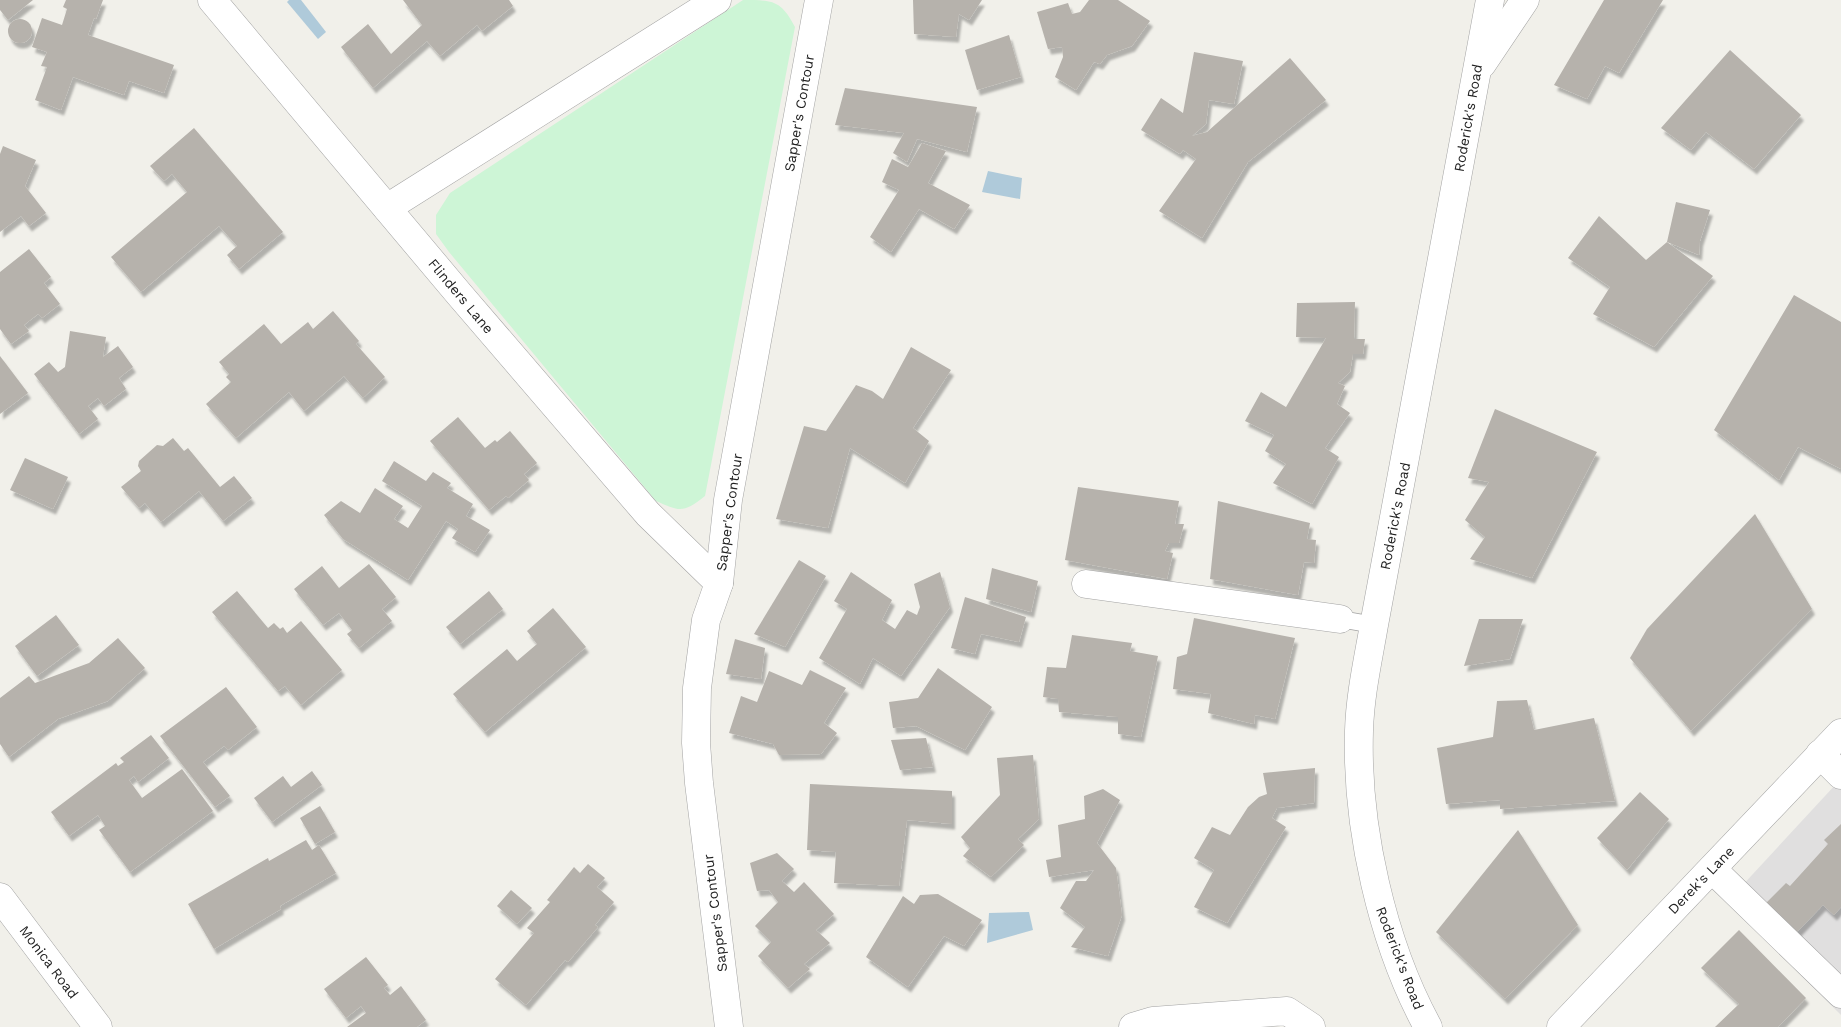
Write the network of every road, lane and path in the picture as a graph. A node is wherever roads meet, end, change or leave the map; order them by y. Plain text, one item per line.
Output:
1 (212, 0) edge
2 (717, 0) edge
3 (819, 0) edge
4 (1490, 0) edge
5 (1525, 0) edge
6 (1476, 74) junction
7 (387, 208) junction
8 (718, 583) junction
9 (1086, 584) dead end
10 (1340, 618) joint
11 (1374, 625) junction
12 (1841, 733) edge
13 (1820, 754) junction
14 (1841, 775) edge
15 (1712, 869) junction
16 (0, 897) edge
17 (1841, 994) edge
18 (98, 1027) edge
19 (729, 1027) edge
20 (1133, 1027) edge
21 (1311, 1027) edge
22 (1428, 1027) edge
23 (1561, 1027) edge

1 - 7 street, Flinders Lane
2 - 7 street
3 - 8 street, Sapper's Contour
4 - 6 street, Roderick's Road
5 - 6 street
6 - 11 street, Roderick's Road
7 - 8 street, Flinders Lane
8 - 19 street, Sapper's Contour
9 - 10 street
10 - 11 lane
11 - 22 street, Roderick's Road
12 - 13 street, Derek's Lane
13 - 14 street
13 - 15 street, Derek's Lane
15 - 17 street
15 - 23 street, Derek's Lane
16 - 18 street, Monica Road
20 - 21 street

